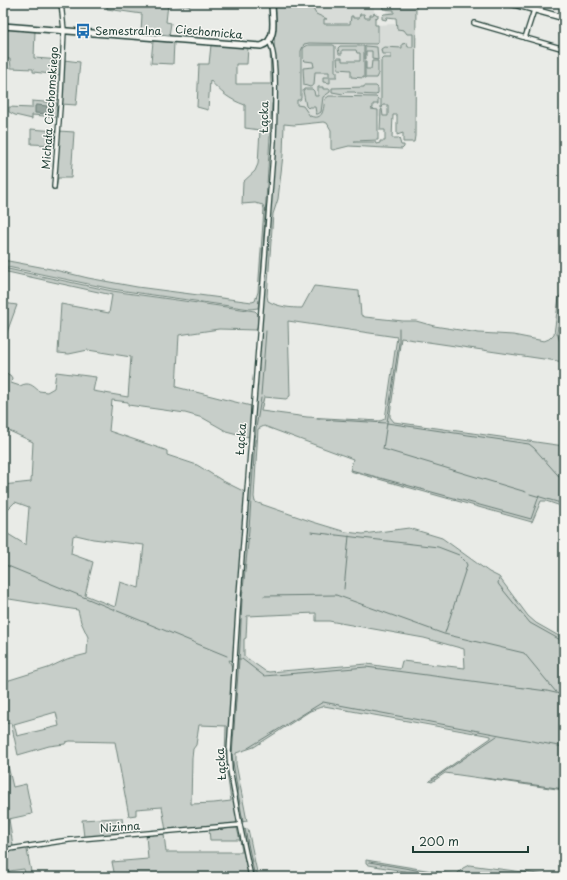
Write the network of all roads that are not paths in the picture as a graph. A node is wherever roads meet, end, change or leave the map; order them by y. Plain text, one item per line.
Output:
1 (61, 3) edge
2 (272, 3) edge
3 (510, 3) edge
4 (534, 10) junction
5 (564, 18) edge
6 (474, 23) dead end
7 (3, 26) edge
8 (64, 30) junction
9 (525, 38) junction
10 (269, 42) junction
11 (564, 49) edge
12 (54, 187) dead end
13 (240, 826) junction
14 (3, 850) edge
15 (251, 877) edge

1 - 8 street
2 - 10 street, Łącka
3 - 4 street
4 - 5 street
4 - 9 street
6 - 9 street
7 - 8 street, Ciechomicka
8 - 10 street, Ciechomicka
8 - 12 street, Michała Ciechomskiego
9 - 11 street
10 - 13 street, Łącka
13 - 14 street, Nizinna
13 - 15 street, Łącka

